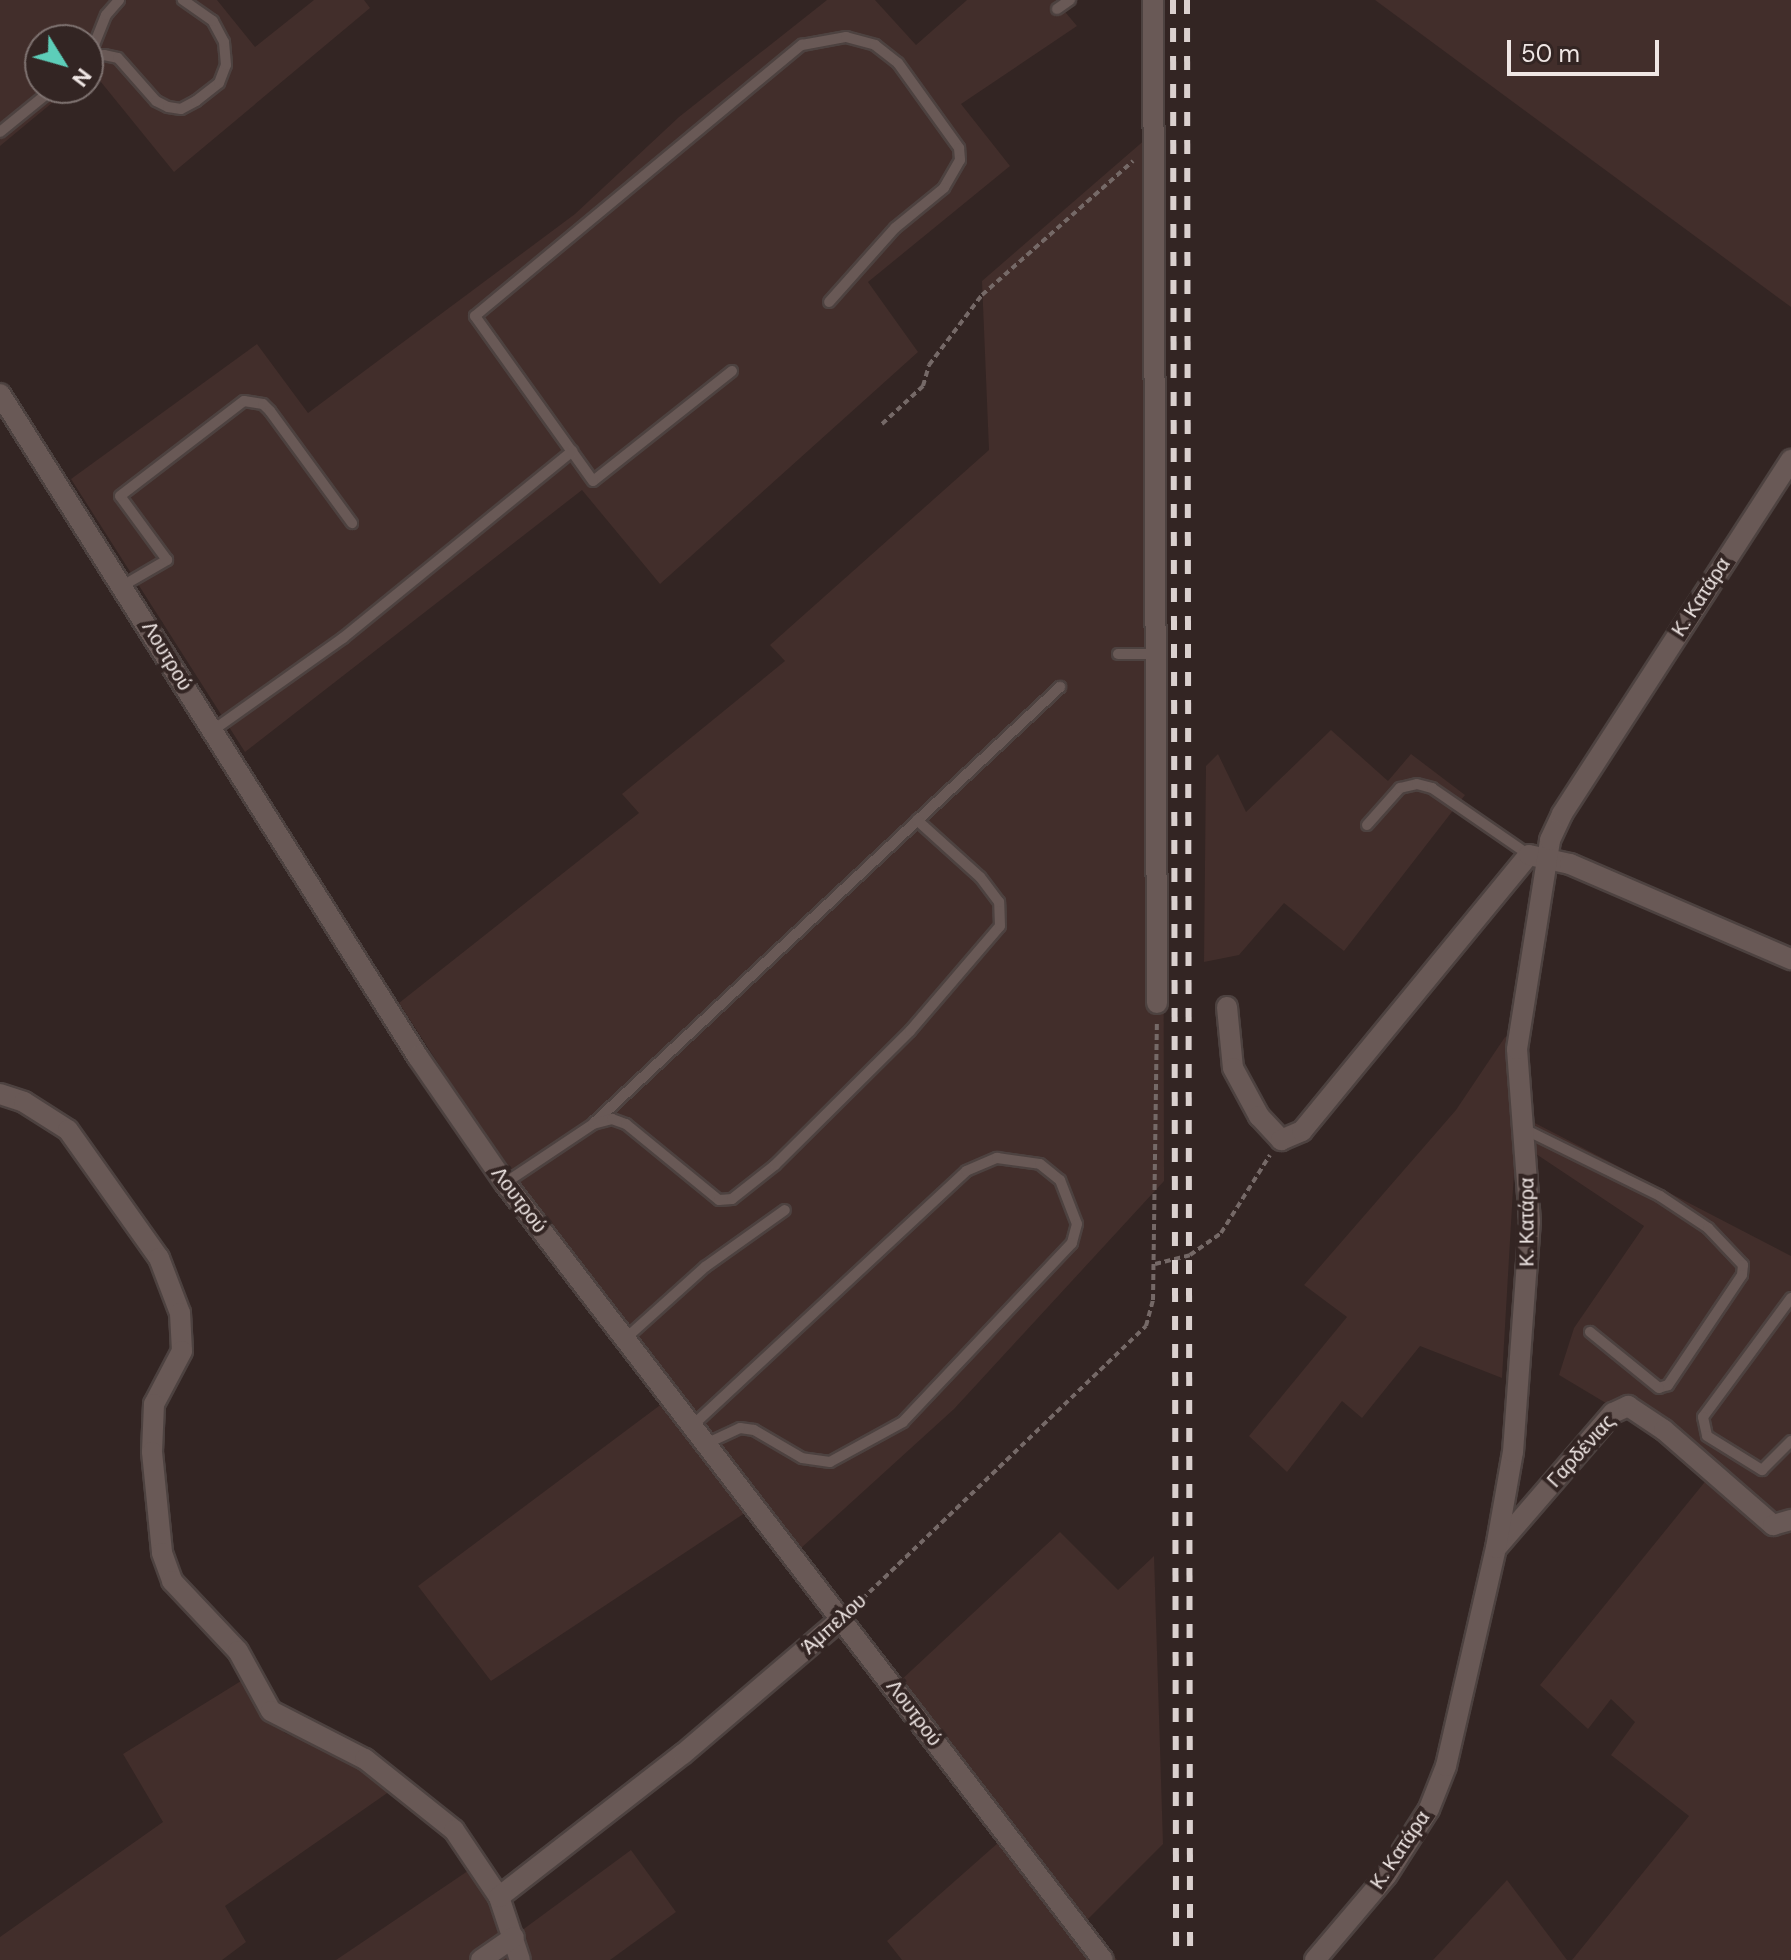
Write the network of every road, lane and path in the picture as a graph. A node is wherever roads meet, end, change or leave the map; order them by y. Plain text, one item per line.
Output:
1 (119, 0) edge
2 (183, 0) edge
3 (1070, 0) edge
4 (1153, 0) edge
5 (1057, 9) dead end
6 (102, 24) edge
7 (104, 55) edge
8 (34, 104) edge
9 (0, 132) edge
10 (1153, 144) junction
11 (829, 302) dead end
12 (732, 371) dead end
13 (0, 394) edge
14 (882, 424) dead end
15 (572, 451) junction
16 (1791, 460) edge
17 (352, 523) dead end
18 (124, 585) junction
19 (1118, 654) dead end
20 (1154, 654) junction
21 (1060, 687) dead end
22 (212, 731) junction
23 (917, 820) junction
24 (1367, 825) dead end
25 (1539, 856) junction
26 (1791, 959) edge
27 (1157, 1003) joint
28 (1227, 1007) dead end
29 (0, 1094) edge
30 (593, 1124) junction
31 (1520, 1127) junction
32 (1281, 1140) junction
33 (505, 1183) junction
34 (785, 1210) dead end
35 (1154, 1264) junction
36 (1791, 1298) edge
37 (1590, 1332) dead end
38 (625, 1339) junction
39 (692, 1426) junction
40 (1791, 1441) edge
41 (706, 1444) junction
42 (1791, 1520) edge
43 (1496, 1548) junction
44 (841, 1619) junction
45 (499, 1897) junction
46 (514, 1937) junction
47 (481, 1960) edge
48 (520, 1960) edge
49 (1103, 1960) edge
50 (1315, 1960) edge

1 - 6 lane
2 - 7 lane
3 - 5 lane
4 - 10 street
8 - 9 lane
10 - 14 path
10 - 20 street
11 - 15 lane
12 - 15 lane
13 - 18 street, Λουτρού
15 - 22 lane
16 - 25 street, Κ. Κατάρα
17 - 18 lane
18 - 22 street, Λουτρού
19 - 20 lane
20 - 27 street
21 - 23 lane
22 - 33 street, Λουτρού
23 - 30 lane
23 - 30 lane
24 - 25 lane
25 - 26 street
25 - 31 street, Κ. Κατάρα
25 - 32 street
27 - 35 path
28 - 32 street
29 - 45 street
30 - 33 lane
31 - 37 lane
31 - 43 street, Κ. Κατάρα
32 - 35 path
33 - 38 street, Λουτρού
34 - 38 lane
35 - 44 path, Άμπελου
36 - 40 lane
38 - 39 street, Λουτρού
39 - 41 street, Λουτρού
39 - 41 lane
41 - 44 street, Λουτρού
42 - 43 street, Γαρδένιας
43 - 50 street, Κ. Κατάρα
44 - 45 street, Άμπελου
44 - 49 street, Λουτρού
45 - 46 street
46 - 47 street
46 - 48 street

